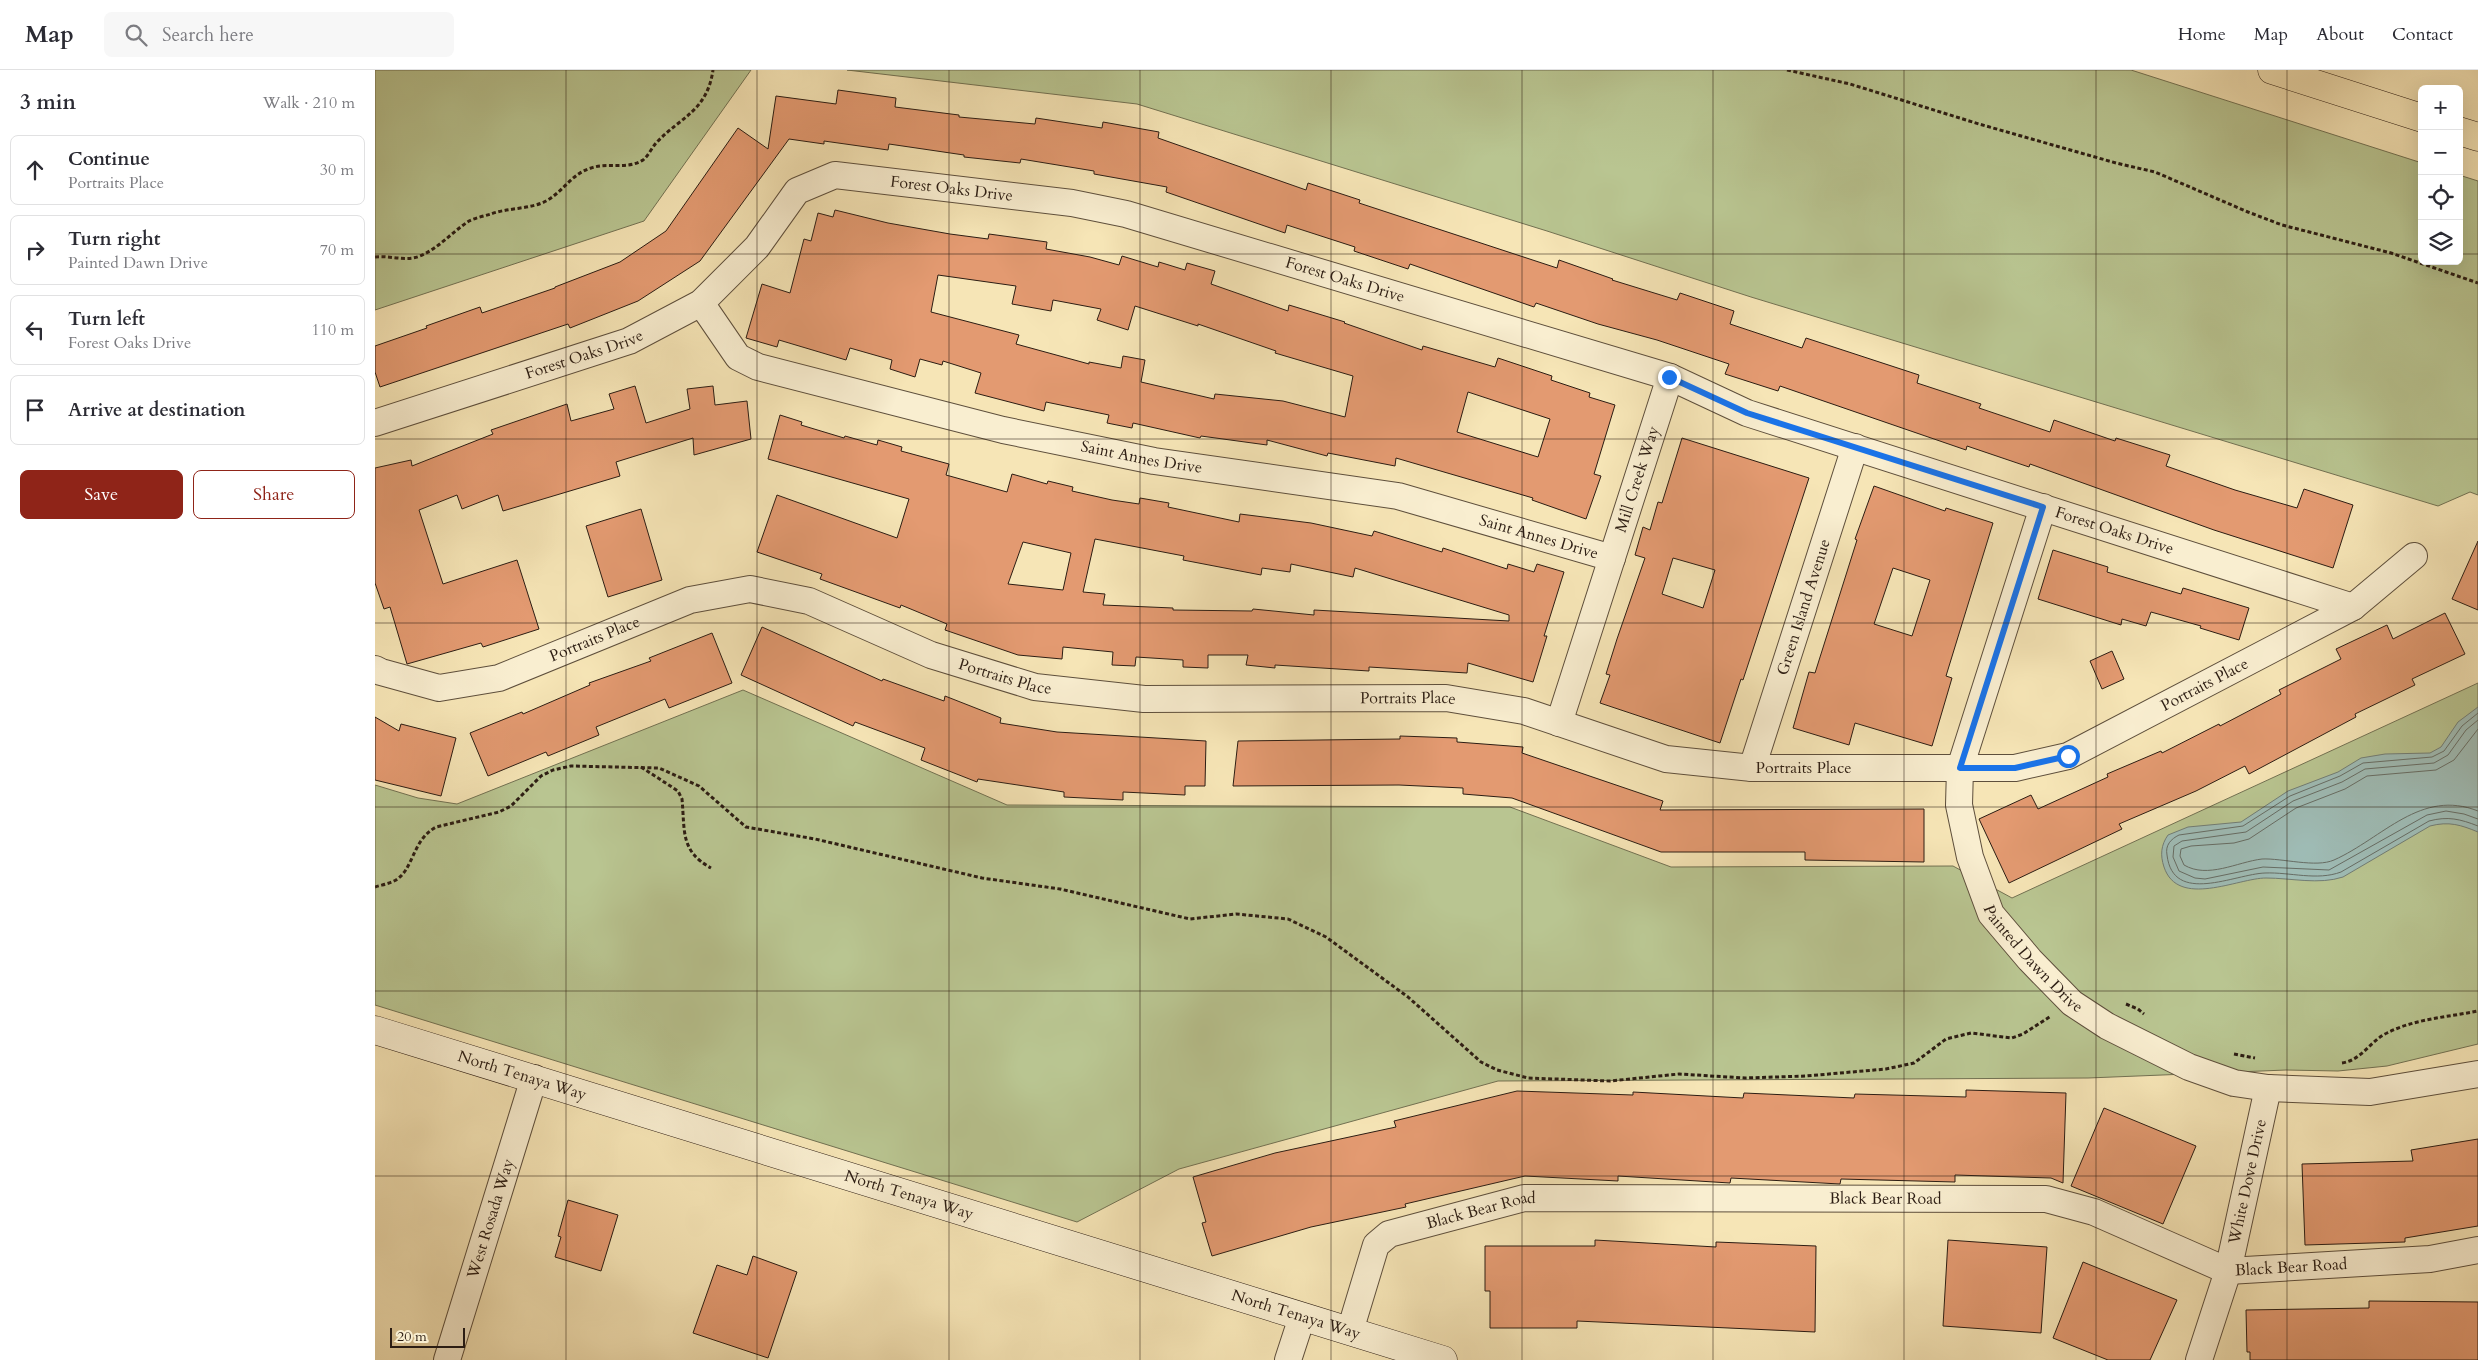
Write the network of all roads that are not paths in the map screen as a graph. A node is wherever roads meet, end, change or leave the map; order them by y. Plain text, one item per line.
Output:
1 (2272, 70) edge
2 (2418, 117) edge
3 (2463, 131) edge
4 (2478, 137) edge
5 (701, 303) junction
6 (1669, 377) junction
7 (375, 423) edge
8 (1855, 447) junction
9 (2043, 507) junction
10 (2414, 556) dead end
11 (1612, 558) junction
12 (2353, 607) junction
13 (377, 665) edge
14 (1559, 723) junction
15 (1752, 768) junction
16 (1960, 768) junction
17 (375, 1030) edge
18 (2478, 1074) edge
19 (535, 1078) junction
20 (2267, 1088) junction
21 (2478, 1250) edge
22 (2229, 1271) junction
23 (1302, 1317) junction
24 (1350, 1331) junction
25 (447, 1360) edge
26 (1288, 1360) edge
27 (1443, 1360) edge
28 (2199, 1360) edge

1 - 2 highway
3 - 4 highway
5 - 6 street, Forest Oaks Drive
5 - 7 street, Forest Oaks Drive
5 - 11 street, Saint Annes Drive
6 - 8 street, Forest Oaks Drive
6 - 11 street, Mill Creek Way
8 - 9 street, Forest Oaks Drive
8 - 15 street, Green Island Avenue
9 - 12 street, Forest Oaks Drive
9 - 16 street, Painted Dawn Drive
10 - 12 street, Portraits Place
11 - 14 street, Mill Creek Way
12 - 16 street, Portraits Place
13 - 14 street, Portraits Place
14 - 15 street, Portraits Place
15 - 16 street, Portraits Place
16 - 20 street, Painted Dawn Drive
17 - 19 street, North Tenaya Way
18 - 20 street, Painted Dawn Drive
19 - 23 street, North Tenaya Way
19 - 25 street, West Rosada Way
20 - 22 street, White Dove Drive
21 - 22 street, Black Bear Road
22 - 24 street, Black Bear Road
22 - 28 street, White Dove Drive
23 - 24 street, North Tenaya Way
23 - 26 street
24 - 27 street, North Tenaya Way

